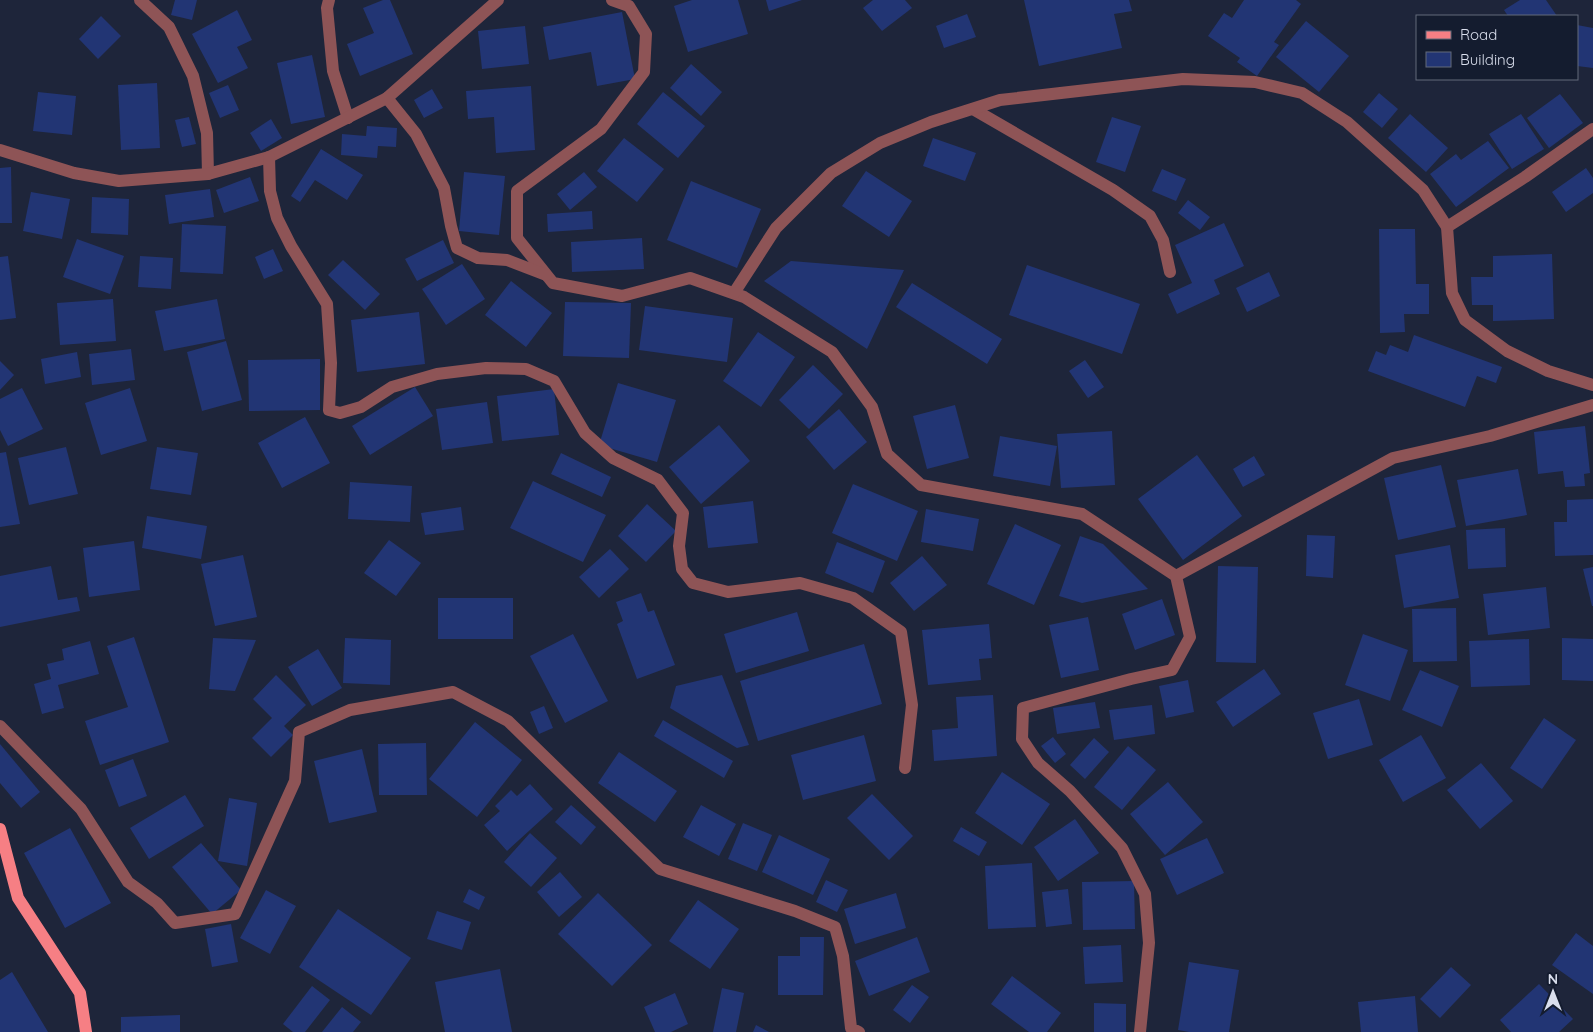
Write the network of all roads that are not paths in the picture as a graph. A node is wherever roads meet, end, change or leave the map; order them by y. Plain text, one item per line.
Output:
1 (140, 0) edge
2 (329, 0) edge
3 (498, 0) edge
4 (612, 0) edge
5 (387, 98) junction
6 (973, 109) junction
7 (348, 118) junction
8 (1593, 129) edge
9 (0, 150) edge
10 (269, 158) junction
11 (208, 174) junction
12 (1447, 226) junction
13 (1170, 272) dead end
14 (547, 275) junction
15 (734, 293) junction
16 (1593, 385) edge
17 (1593, 406) edge
18 (1176, 576) junction
19 (0, 726) edge
20 (905, 768) dead end
21 (0, 829) edge
22 (86, 1032) edge
23 (859, 1032) edge
24 (1140, 1032) edge

1 - 11 street
2 - 7 street
3 - 5 street
4 - 14 street
5 - 7 street
5 - 14 street
6 - 12 street
6 - 13 street
6 - 15 street
7 - 10 street
8 - 12 street
9 - 11 street
10 - 11 street
10 - 20 street
12 - 16 street
14 - 15 street
15 - 18 street
17 - 18 street
18 - 24 street
19 - 23 street
21 - 22 main road

